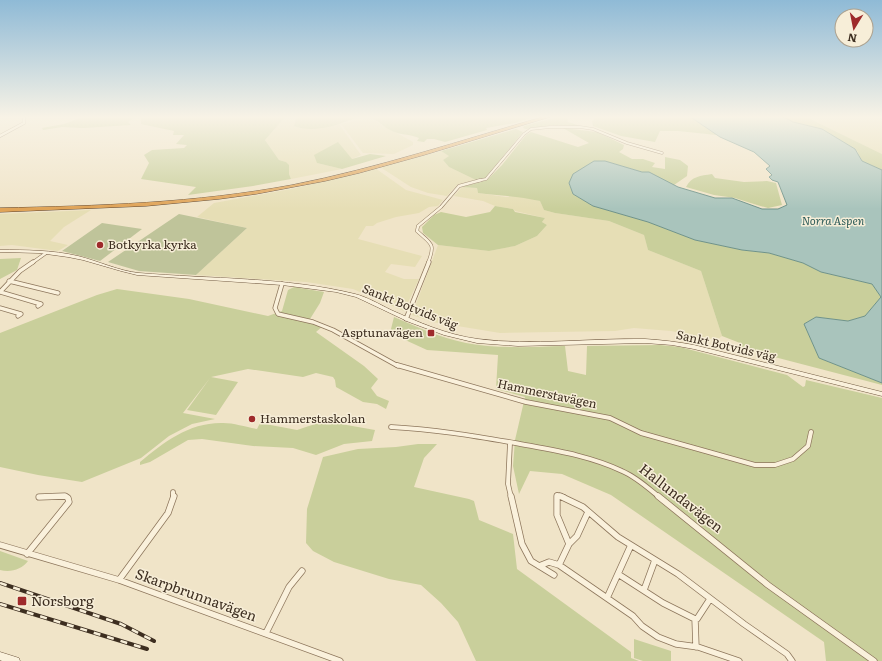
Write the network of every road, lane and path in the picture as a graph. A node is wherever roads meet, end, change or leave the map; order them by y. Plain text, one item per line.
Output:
1 (436, 147) edge
2 (444, 147) edge
3 (513, 147) edge
4 (638, 147) edge
5 (662, 153) dead end
6 (0, 209) edge
7 (0, 251) edge
8 (46, 253) junction
9 (9, 282) junction
10 (282, 284) junction
11 (0, 292) edge
12 (58, 293) dead end
13 (38, 306) dead end
14 (0, 308) edge
15 (18, 316) dead end
16 (406, 319) junction
17 (882, 394) edge
18 (391, 427) dead end
19 (812, 432) dead end
20 (510, 443) junction
21 (173, 492) dead end
22 (39, 497) dead end
23 (588, 512) junction
24 (569, 544) junction
25 (0, 545) edge
26 (631, 545) junction
27 (27, 554) junction
28 (655, 560) junction
29 (559, 565) junction
30 (539, 566) junction
31 (302, 571) dead end
32 (618, 574) junction
33 (554, 575) dead end
34 (119, 580) junction
35 (644, 590) junction
36 (607, 598) junction
37 (710, 598) junction
38 (695, 619) junction
39 (266, 633) junction
40 (696, 647) junction
41 (0, 656) edge
42 (16, 661) edge
43 (340, 661) edge
44 (739, 661) edge
45 (792, 661) edge
46 (874, 661) edge

1 - 6 highway
2 - 6 highway
3 - 16 street
4 - 5 street
7 - 8 main road, Sankt Botvids väg
8 - 9 street
8 - 10 main road, Sankt Botvids väg
9 - 11 street
9 - 12 street
10 - 16 main road, Sankt Botvids väg
10 - 19 street, Hammerstavägen
11 - 13 street
14 - 15 street
16 - 17 main road, Sankt Botvids väg
18 - 20 street, Hallundavägen
20 - 30 street
20 - 46 street, Hallundavägen
21 - 34 street, Skarpbrunnavägen
22 - 27 street
23 - 24 street
23 - 24 street
23 - 26 street
24 - 29 street
25 - 27 street, Skarpbrunnavägen
26 - 28 street
26 - 32 street
27 - 34 street, Skarpbrunnavägen
28 - 35 street
28 - 37 street
29 - 30 street
29 - 36 street
30 - 33 street
31 - 39 street, Skarpbrunnavägen
32 - 35 street
32 - 36 street
34 - 39 street, Skarpbrunnavägen
35 - 38 street
36 - 40 street
37 - 38 street
37 - 45 street
38 - 40 street
39 - 43 street, Skarpbrunnavägen
40 - 44 street
41 - 42 main road

